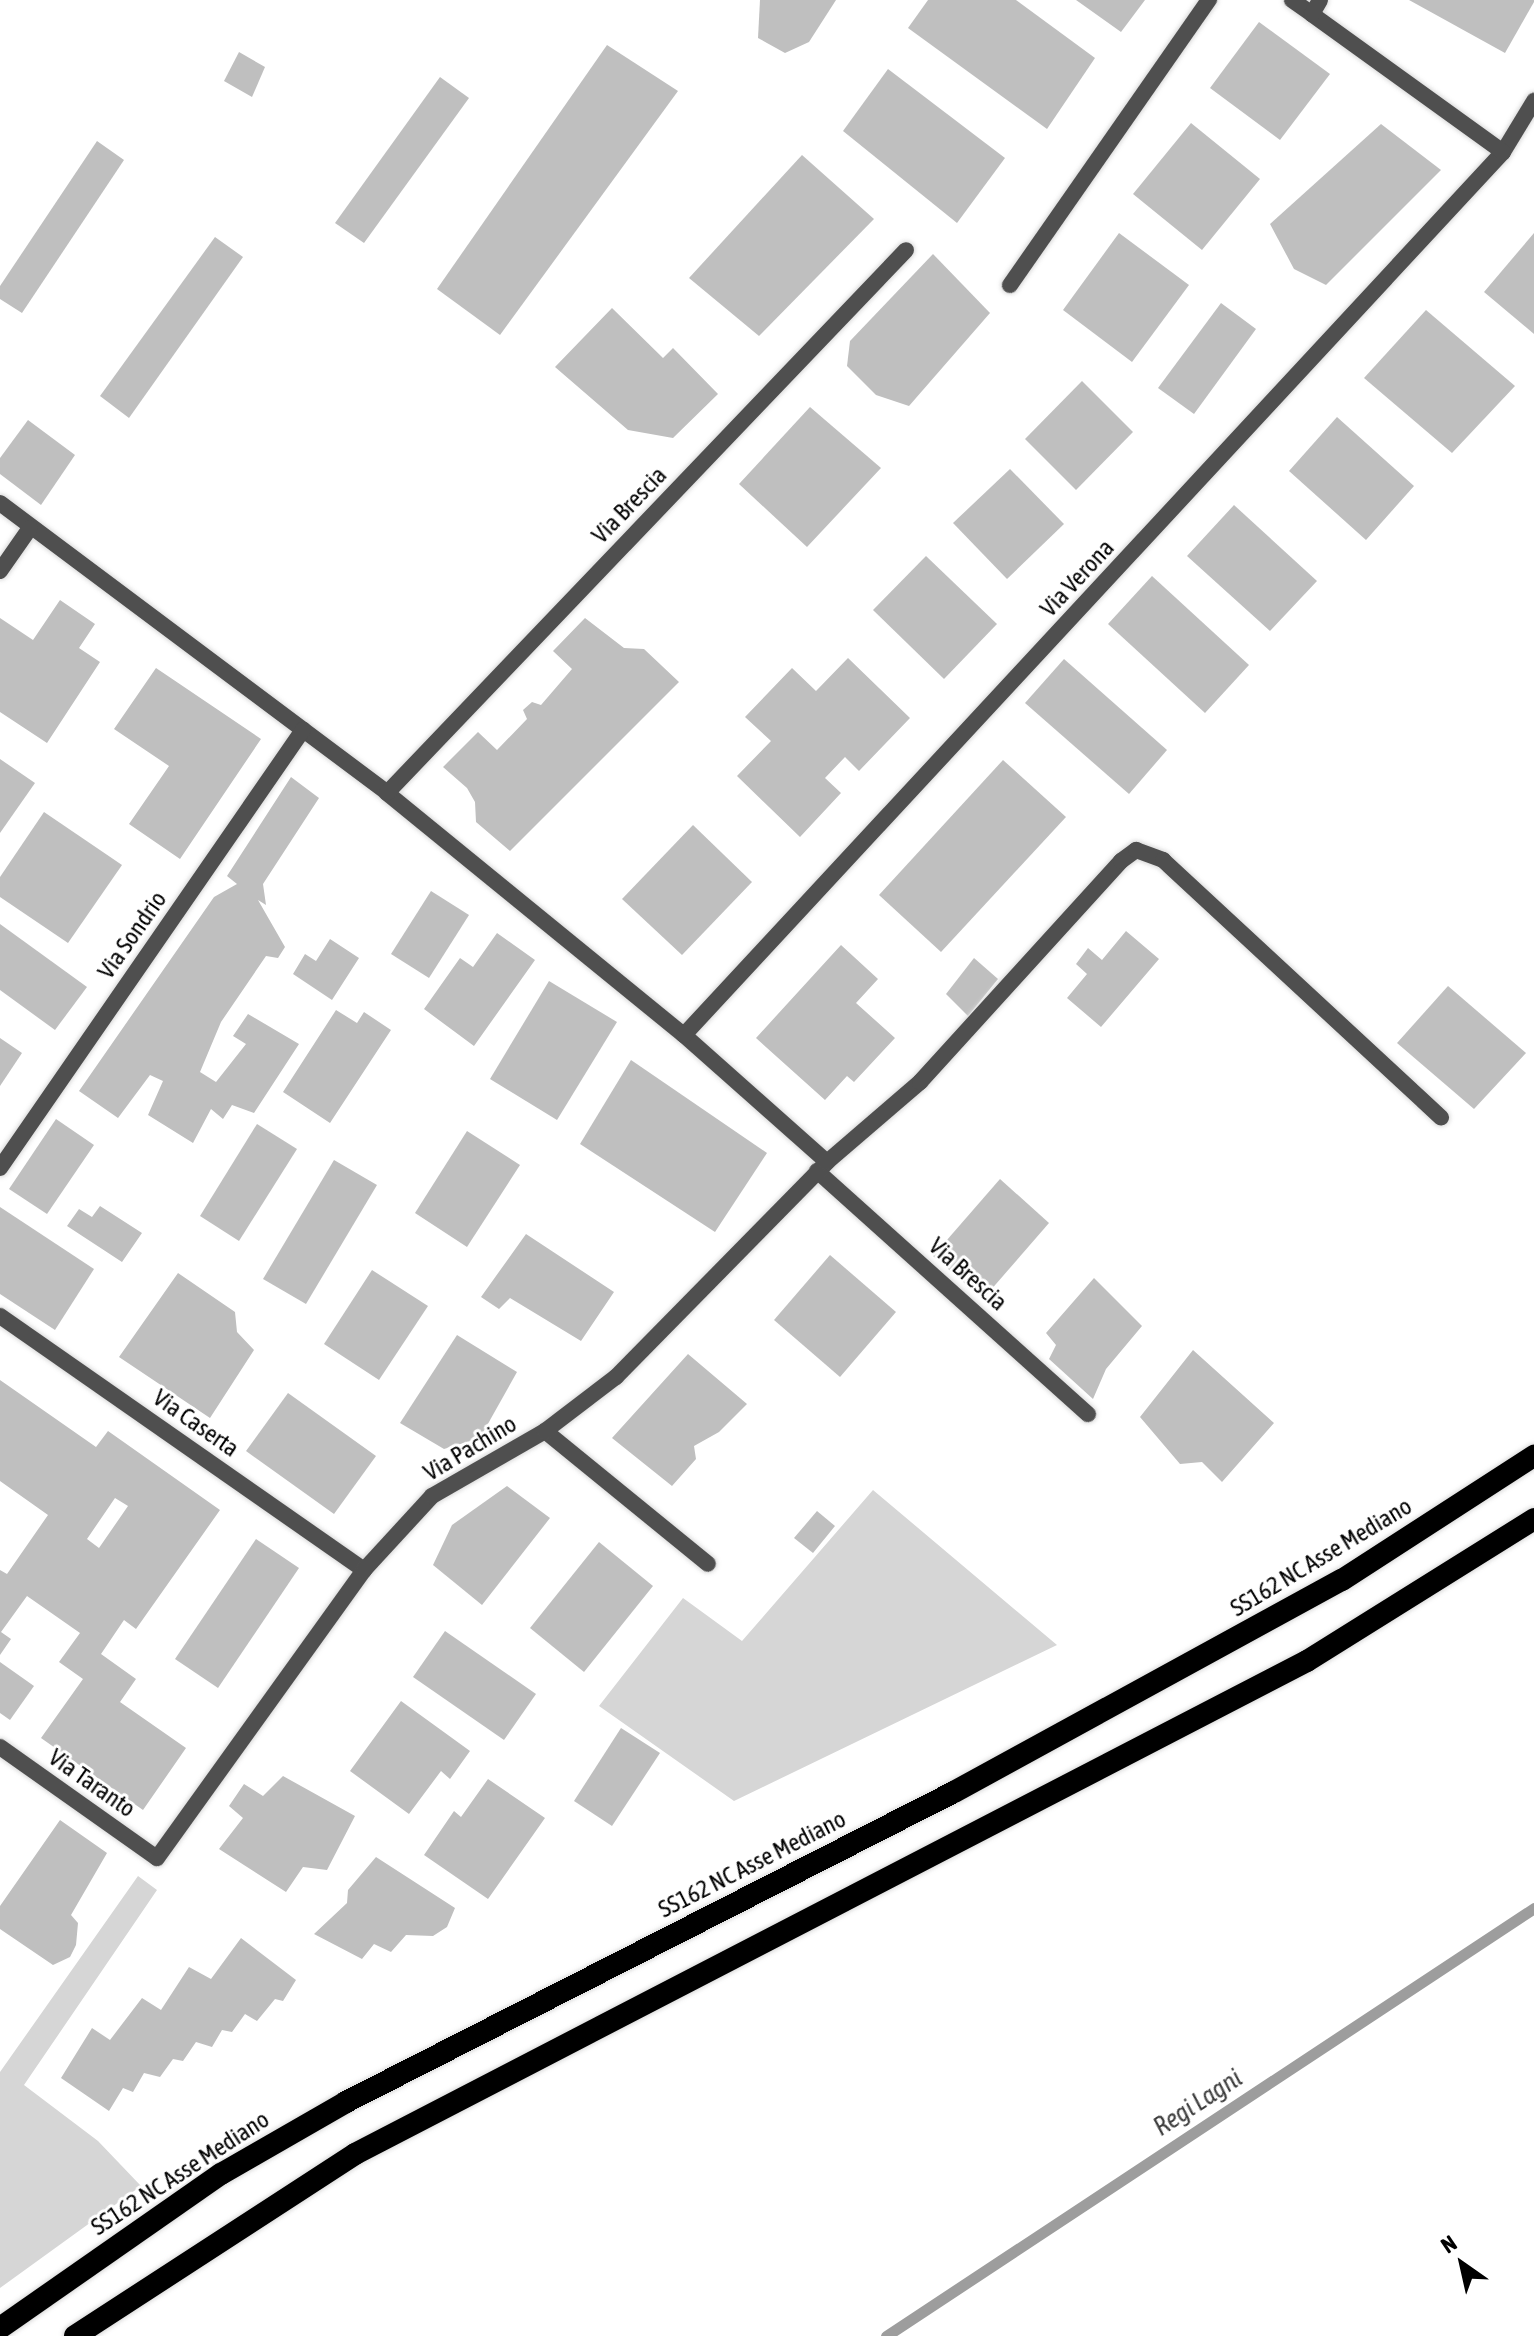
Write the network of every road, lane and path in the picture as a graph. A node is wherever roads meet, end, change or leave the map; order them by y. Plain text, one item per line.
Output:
1 (1209, 0) edge
2 (1292, 0) edge
3 (1316, 7) edge
4 (1534, 101) edge
5 (1503, 152) junction
6 (906, 250) dead end
7 (1010, 285) dead end
8 (0, 503) edge
9 (30, 528) junction
10 (0, 571) edge
11 (303, 730) junction
12 (387, 793) junction
13 (684, 1035) junction
14 (1441, 1117) dead end
15 (822, 1166) junction
16 (0, 1168) edge
17 (0, 1316) edge
18 (1088, 1414) dead end
19 (545, 1431) junction
20 (1534, 1456) edge
21 (1534, 1519) edge
22 (708, 1564) dead end
23 (364, 1570) junction
24 (0, 1747) edge
25 (157, 1858) joint
26 (0, 2328) edge
27 (75, 2336) edge

1 - 7 street
2 - 3 street
3 - 5 street
4 - 5 street, Via Verona
5 - 13 street, Via Verona
6 - 12 street, Via Brescia
8 - 9 street, Via Brescia
9 - 10 street
9 - 11 street, Via Brescia
11 - 12 street, Via Brescia
11 - 16 street, Via Sondrio
12 - 13 street, Via Brescia
13 - 15 street, Via Brescia
14 - 15 street, Via Pachino
15 - 18 street, Via Brescia
15 - 19 street, Via Pachino
17 - 23 street, Via Caserta
19 - 22 street
19 - 23 street, Via Pachino
20 - 26 highway, SS162 NC Asse Mediano
21 - 27 highway
23 - 25 street, Via Pachino
24 - 25 street, Via Taranto

